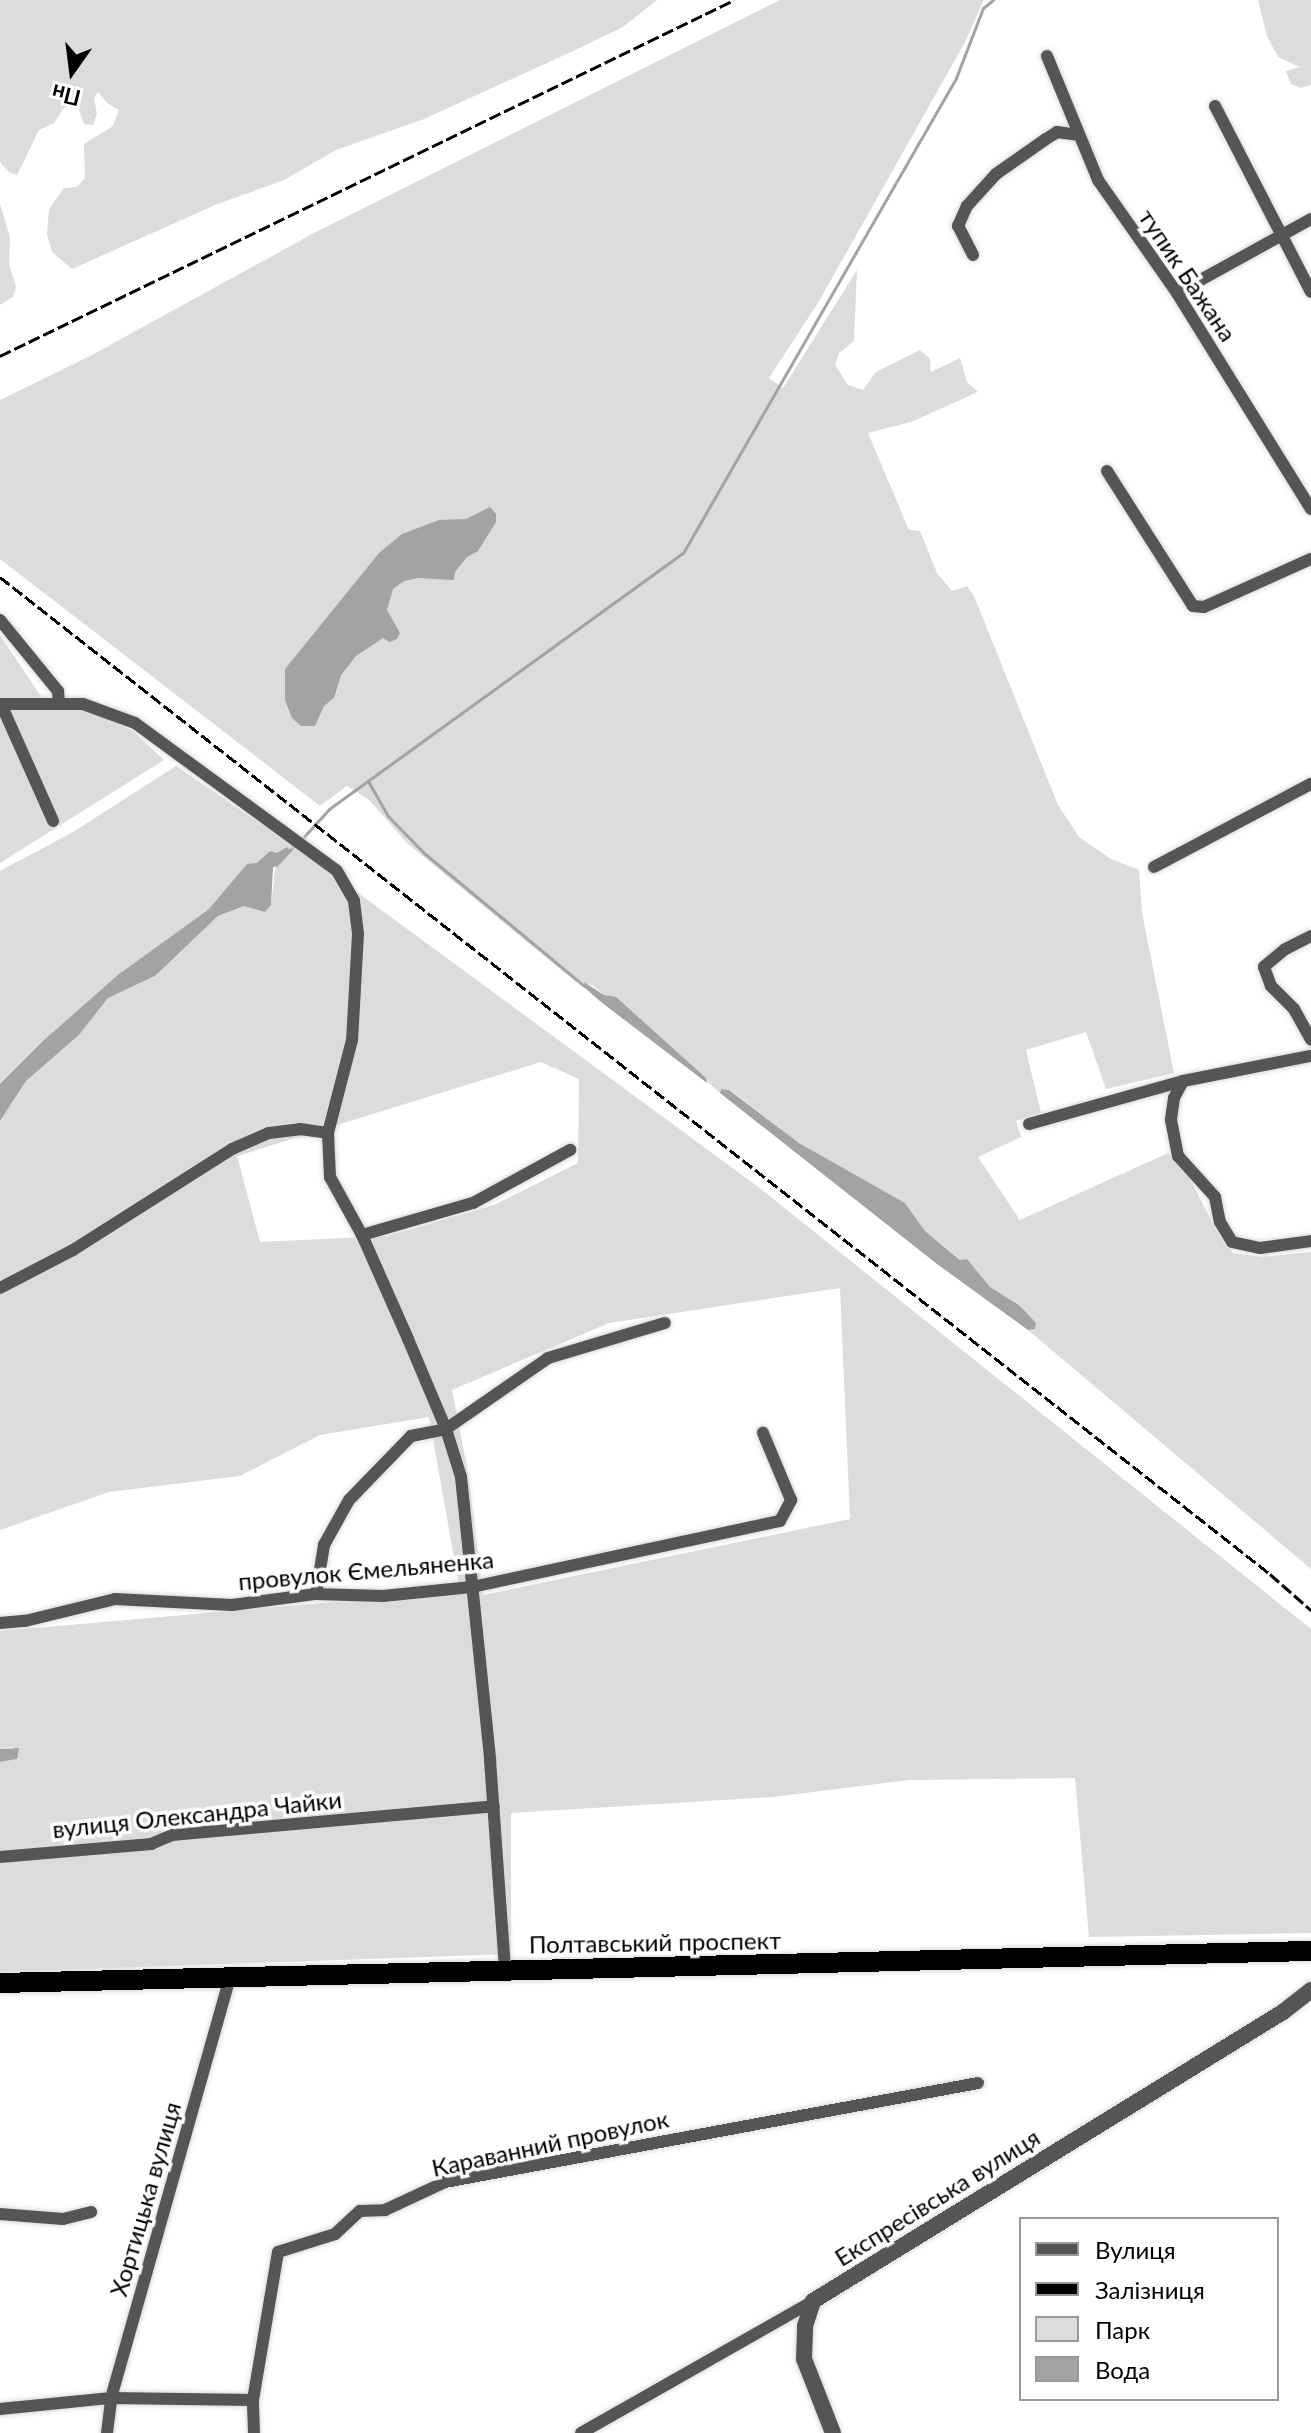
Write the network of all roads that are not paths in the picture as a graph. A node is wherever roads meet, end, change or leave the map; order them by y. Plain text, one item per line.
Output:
1 (1047, 56) dead end
2 (1215, 106) dead end
3 (1078, 135) junction
4 (1311, 219) edge
5 (1280, 236) junction
6 (973, 255) dead end
7 (1311, 292) edge
8 (1177, 293) junction
9 (1107, 471) dead end
10 (1311, 509) edge
11 (1311, 559) edge
12 (0, 620) edge
13 (59, 702) junction
14 (0, 704) edge
15 (1311, 784) edge
16 (53, 821) dead end
17 (1154, 867) dead end
18 (1311, 936) edge
19 (1311, 1040) edge
20 (1311, 1056) edge
21 (1183, 1081) junction
22 (1029, 1124) dead end
23 (328, 1133) junction
24 (570, 1150) dead end
25 (362, 1235) junction
26 (1311, 1241) edge
27 (0, 1288) edge
28 (665, 1323) dead end
29 (446, 1429) junction
30 (763, 1433) dead end
31 (472, 1587) junction
32 (316, 1594) junction
33 (0, 1623) edge
34 (494, 1806) junction
35 (0, 1857) edge
36 (1311, 1951) edge
37 (505, 1971) junction
38 (230, 1978) junction
39 (0, 1983) edge
40 (1311, 1990) edge
41 (978, 2083) dead end
42 (91, 2212) dead end
43 (0, 2214) edge
44 (813, 2301) junction
45 (111, 2398) junction
46 (253, 2400) junction
47 (0, 2409) edge
48 (107, 2433) edge
49 (254, 2433) edge
50 (581, 2433) edge
51 (833, 2433) edge

1 - 3 street, тупик Бажана
2 - 5 street
3 - 6 street
3 - 8 street, тупик Бажана
4 - 5 street
5 - 7 street
5 - 8 street
8 - 10 street, тупик Бажана
9 - 11 street
12 - 13 street
13 - 14 street
13 - 23 street
14 - 16 street
15 - 17 street
18 - 19 street
20 - 21 street
21 - 22 street
21 - 26 street
23 - 25 street
23 - 27 street
24 - 25 street
25 - 29 street
28 - 29 street
29 - 31 street
29 - 32 street
30 - 31 street, провулок Ємельяненка
31 - 32 street, провулок Ємельяненка
31 - 34 street
32 - 33 street, провулок Ємельяненка
34 - 35 street, вулиця Олександра Чайки
34 - 37 street
36 - 37 highway, Полтавський проспект
37 - 38 highway, Полтавський проспект
38 - 39 highway, Полтавський проспект
38 - 45 street, Хортицька вулиця
40 - 44 street, Експресівська вулиця
41 - 46 street, Караванний провулок
42 - 43 street
44 - 50 street, Експресівська вулиця
44 - 51 street
45 - 46 street
45 - 47 street
45 - 48 street, Хортицька вулиця
46 - 49 street, Караванний провулок

